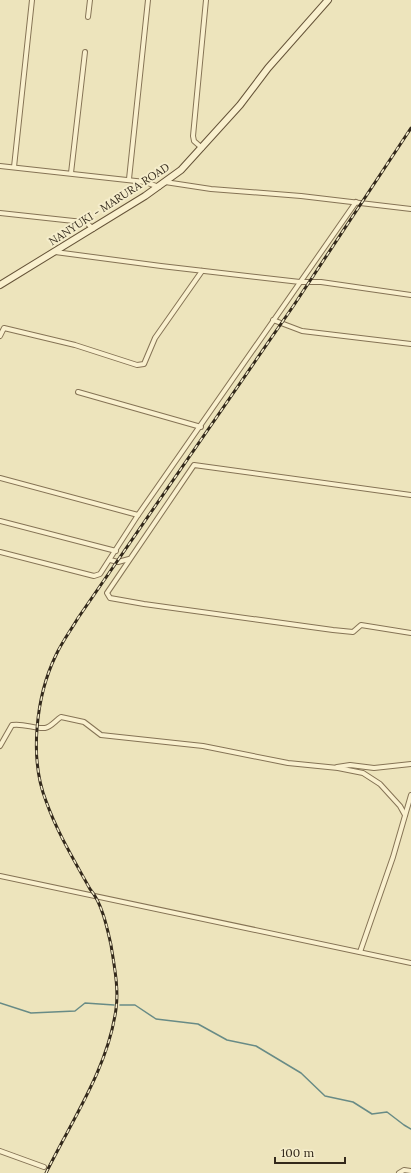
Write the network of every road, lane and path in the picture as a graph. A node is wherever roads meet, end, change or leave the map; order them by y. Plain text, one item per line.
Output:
1 (32, 0) edge
2 (90, 0) edge
3 (148, 0) edge
4 (206, 0) edge
5 (328, 0) edge
6 (88, 17) dead end
7 (85, 52) dead end
8 (202, 148) junction
9 (0, 166) edge
10 (14, 167) junction
11 (71, 173) junction
12 (129, 180) junction
13 (162, 184) junction
14 (356, 202) junction
15 (411, 209) edge
16 (0, 213) edge
17 (94, 229) junction
18 (55, 252) junction
19 (202, 270) junction
20 (300, 282) junction
21 (0, 285) edge
22 (411, 295) edge
23 (273, 320) junction
24 (0, 336) edge
25 (411, 344) edge
26 (78, 392) dead end
27 (201, 427) junction
28 (0, 478) edge
29 (411, 495) edge
30 (138, 515) junction
31 (0, 521) edge
32 (116, 551) junction
33 (0, 552) edge
34 (131, 558) junction
35 (110, 560) junction
36 (411, 633) edge
37 (0, 746) edge
38 (411, 764) edge
39 (330, 768) junction
40 (411, 795) edge
41 (405, 815) junction
42 (0, 876) edge
43 (360, 952) junction
44 (411, 963) edge
45 (0, 1151) edge
46 (44, 1167) dead end
47 (411, 1171) edge
48 (400, 1173) edge

1 - 10 street
2 - 6 street
3 - 12 street
4 - 8 street
5 - 8 street, NANYUKI - MARURA ROAD
7 - 11 street
8 - 13 street, NANYUKI - MARURA ROAD
9 - 10 street
10 - 11 street
11 - 12 street
12 - 13 street
13 - 14 street
13 - 17 street, NANYUKI - MARURA ROAD
14 - 15 street
14 - 20 street
16 - 17 street
17 - 18 street, NANYUKI - MARURA ROAD
18 - 19 street
18 - 21 street, NANYUKI - MARURA ROAD
19 - 20 street
19 - 24 street
20 - 22 street
20 - 23 street
23 - 25 street
23 - 27 street
26 - 27 street
27 - 30 street
28 - 30 street
29 - 34 street
30 - 32 street
31 - 32 street
32 - 35 street
33 - 35 street
34 - 35 street
34 - 36 street
37 - 39 street
38 - 39 street
39 - 41 street
40 - 41 street
41 - 43 street
42 - 43 street
43 - 44 street
45 - 46 street
47 - 48 street

